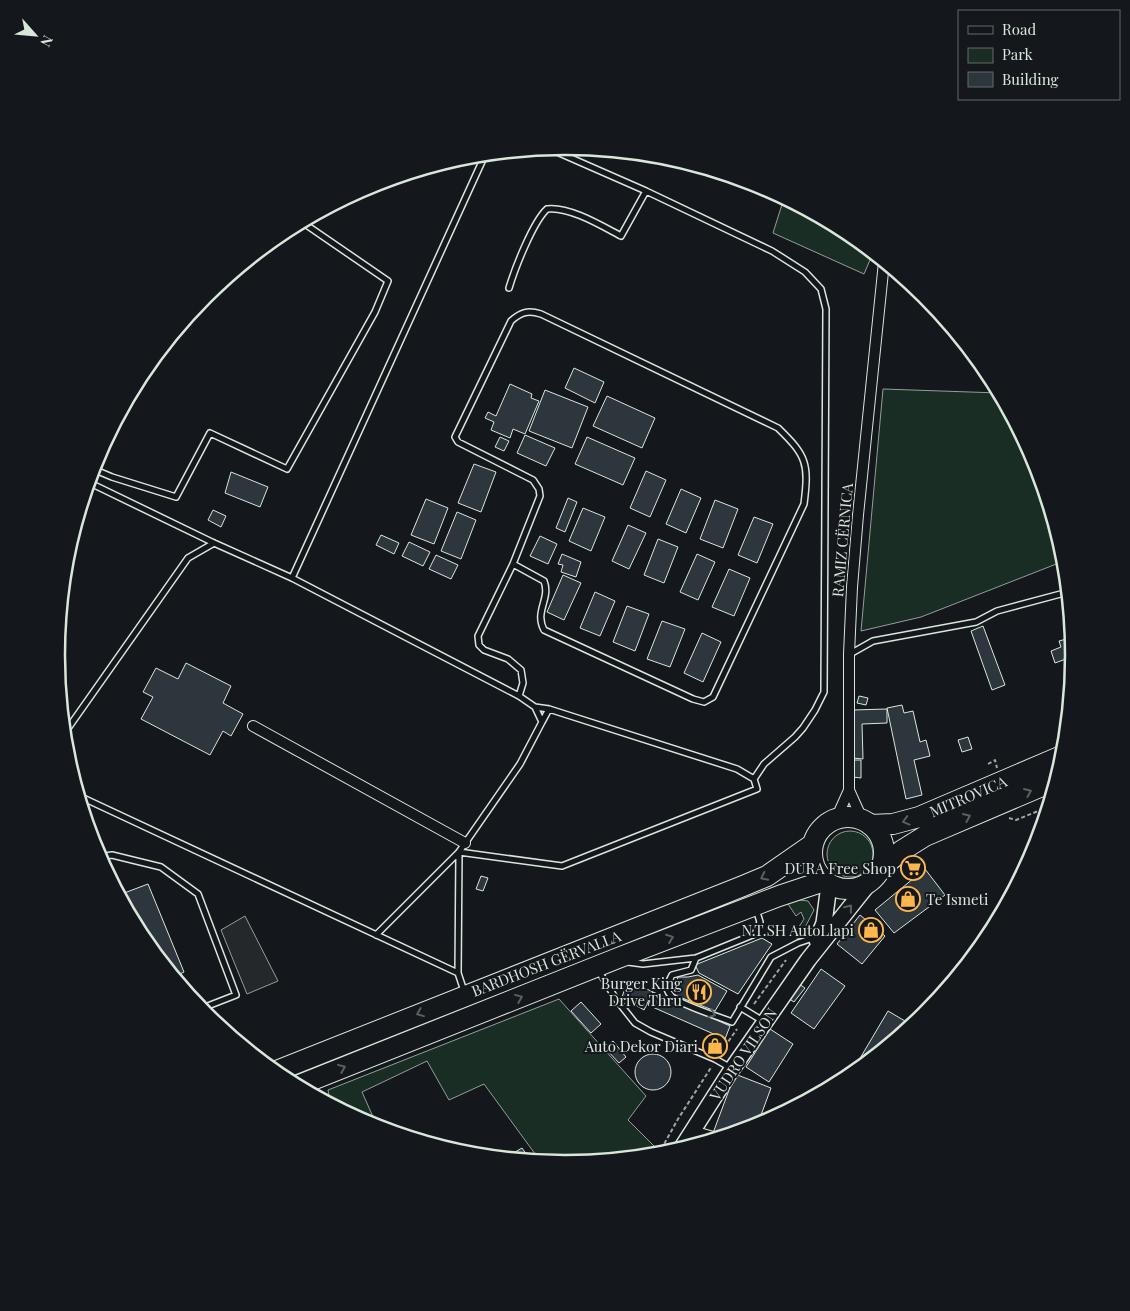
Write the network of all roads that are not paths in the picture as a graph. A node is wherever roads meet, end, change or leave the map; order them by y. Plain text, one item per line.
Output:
1 (564, 155) edge
2 (481, 163) edge
3 (646, 191) junction
4 (308, 226) edge
5 (883, 270) edge
6 (509, 288) dead end
7 (100, 471) edge
8 (95, 486) edge
9 (214, 543) junction
10 (513, 564) junction
11 (292, 578) junction
12 (1061, 594) edge
13 (849, 654) junction
14 (519, 696) junction
15 (536, 707) junction
16 (549, 709) junction
17 (542, 722) junction
18 (70, 726) edge
19 (253, 726) dead end
20 (1054, 759) edge
21 (754, 778) junction
22 (1048, 783) edge
23 (849, 790) junction
24 (87, 800) edge
25 (836, 819) junction
26 (866, 823) junction
27 (466, 843) junction
28 (813, 844) junction
29 (459, 852) junction
30 (107, 856) edge
31 (875, 875) junction
32 (827, 883) junction
33 (755, 906) junction
34 (376, 935) junction
35 (819, 936) junction
36 (618, 958) junction
37 (696, 958) junction
38 (808, 960) junction
39 (597, 967) junction
40 (458, 974) junction
41 (208, 1006) edge
42 (470, 1006) junction
43 (740, 1007) junction
44 (764, 1022) junction
45 (284, 1069) edge
46 (732, 1069) junction
47 (305, 1082) edge
48 (692, 1131) junction
49 (705, 1135) edge
50 (687, 1140) edge

1 - 3 lane
2 - 11 lane
3 - 6 lane
3 - 21 lane
4 - 7 lane
5 - 13 street, RAMIZ CËRNICA
8 - 9 lane
9 - 11 lane
9 - 18 lane
10 - 10 lane
10 - 14 lane
11 - 14 lane
12 - 13 lane
13 - 23 street, RAMIZ CËRNICA
14 - 15 lane
15 - 16 lane
15 - 17 lane
16 - 17 lane
16 - 21 lane
17 - 27 lane
19 - 27 street
20 -> 26 highway, MITROVICA
21 - 29 lane
31 -> 22 highway, MITROVICA
23 - 25 street, RAMIZ CËRNICA
23 - 26 street
24 - 34 lane
25 - 26 highway
25 - 28 highway
26 - 31 highway
27 - 29 lane
28 - 32 highway
28 -> 42 highway, BARDHOSH GËRVALLA
29 - 34 lane
29 - 40 lane
30 - 41 lane
31 - 32 highway
38 -> 31 main road
32 - 33 highway, BARDHOSH GËRVALLA
32 - 35 main road
36 -> 33 highway, BARDHOSH GËRVALLA
33 - 37 lane
34 - 40 lane
35 - 38 main road
35 - 43 lane
36 - 37 lane
36 - 39 highway, BARDHOSH GËRVALLA
37 -> 43 lane
38 - 44 main road, VUDRO VILSON
42 -> 39 highway, BARDHOSH GËRVALLA
39 - 46 lane
40 - 42 lane
42 -> 45 highway, BARDHOSH GËRVALLA
47 -> 42 highway, BARDHOSH GËRVALLA
43 - 44 lane
44 - 46 main road, VUDRO VILSON
46 - 48 main road, VUDRO VILSON
48 - 49 street
48 - 50 main road, VUDRO VILSON

